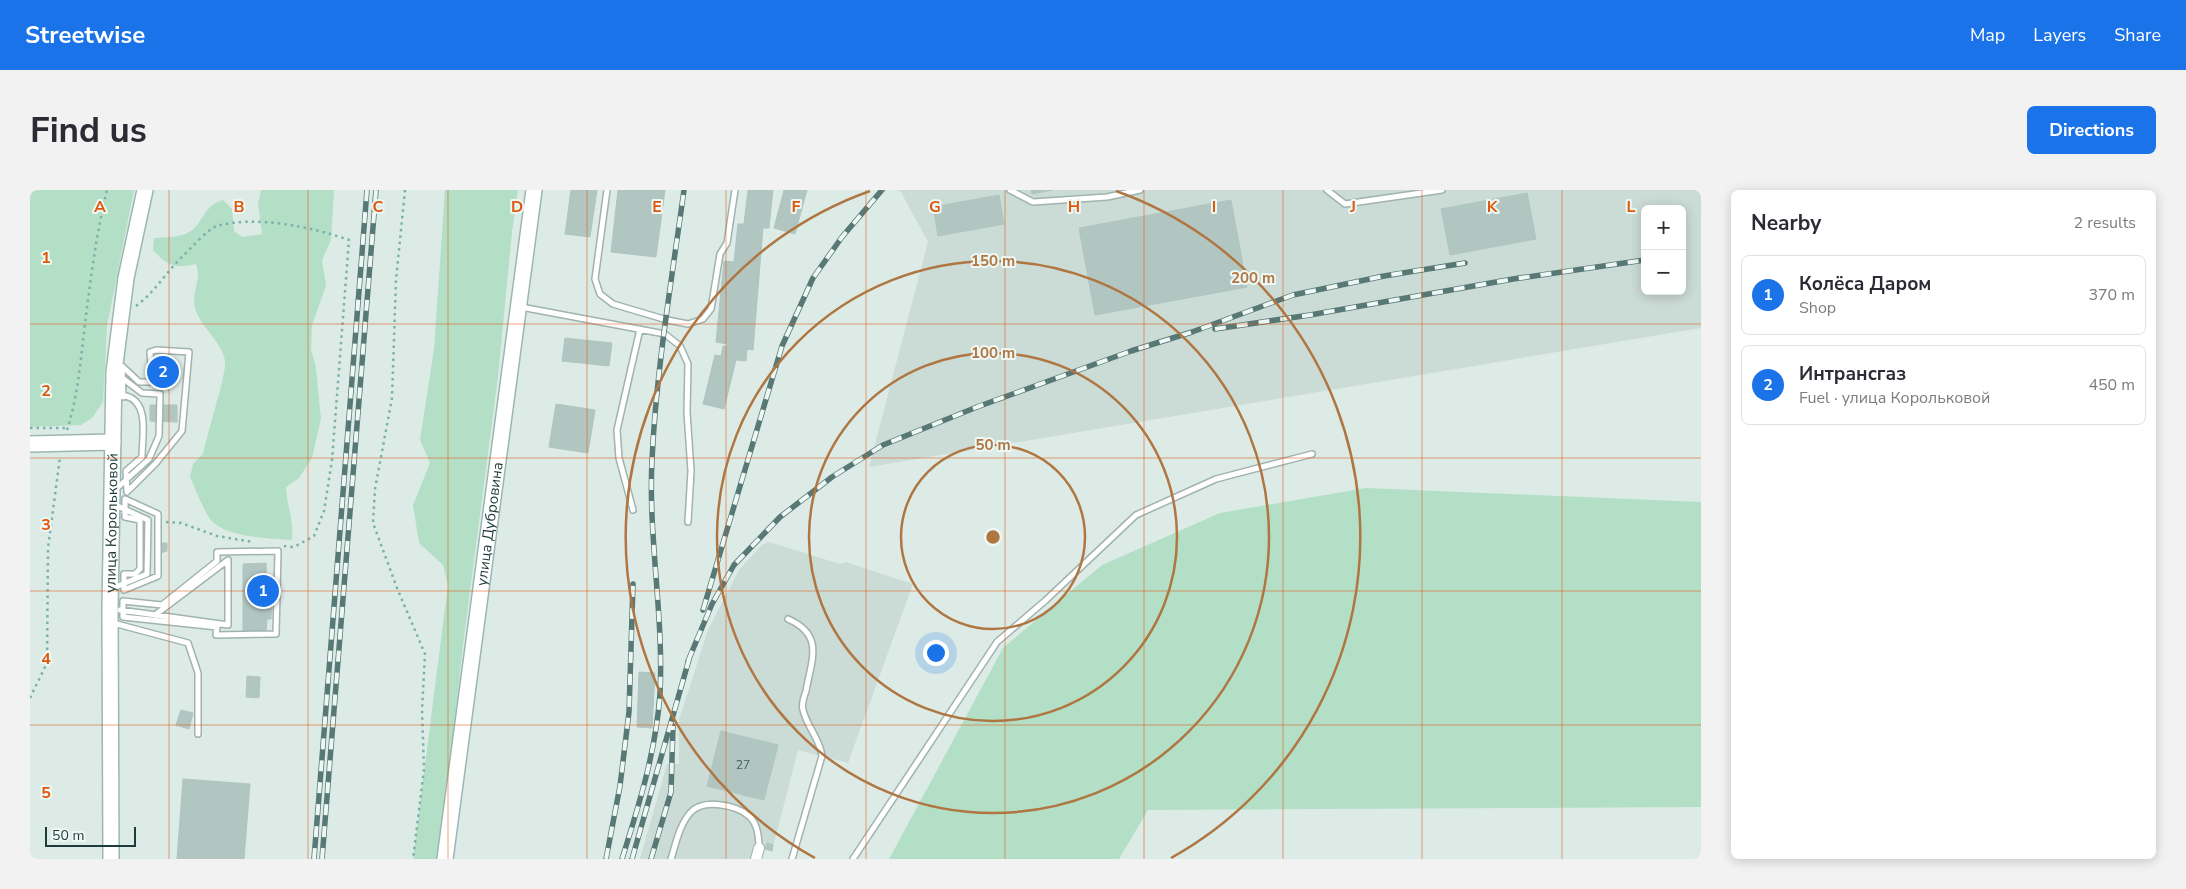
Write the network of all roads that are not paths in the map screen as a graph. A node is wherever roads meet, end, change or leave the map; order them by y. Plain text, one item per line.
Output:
1 (145, 190) edge
2 (534, 190) edge
3 (607, 190) edge
4 (735, 190) edge
5 (1010, 190) edge
6 (1140, 190) edge
7 (1328, 190) edge
8 (1442, 190) edge
9 (518, 306) junction
10 (640, 329) junction
11 (118, 376) junction
12 (113, 442) junction
13 (30, 444) edge
14 (1312, 454) dead end
15 (126, 479) junction
16 (116, 502) junction
17 (633, 510) dead end
18 (688, 522) dead end
19 (117, 586) junction
20 (114, 614) junction
21 (155, 615) junction
22 (788, 619) dead end
23 (198, 734) dead end
24 (759, 848) joint
25 (111, 859) edge
26 (445, 859) edge
27 (671, 859) edge
28 (756, 859) edge
29 (792, 859) edge
30 (853, 859) edge

1 - 11 main road, улица Корольковой
2 - 9 main road, улица Дубровина
3 - 4 lane
5 - 6 lane
7 - 8 lane
9 - 10 lane
9 - 26 main road, улица Дубровина
10 - 17 lane
10 - 18 lane
11 - 12 main road, улица Корольковой
11 - 15 lane
11 - 15 lane
11 - 15 lane
12 - 13 main road
12 - 16 main road, улица Корольковой
14 - 30 lane
15 - 16 lane
16 - 19 main road, улица Корольковой
16 - 19 lane
16 - 19 lane
16 - 19 lane
19 - 20 main road, улица Корольковой
20 - 20 lane
20 - 21 lane
20 - 23 lane
20 - 25 main road, улица Корольковой
21 - 21 lane
22 - 29 lane
24 - 27 lane
24 - 28 street

